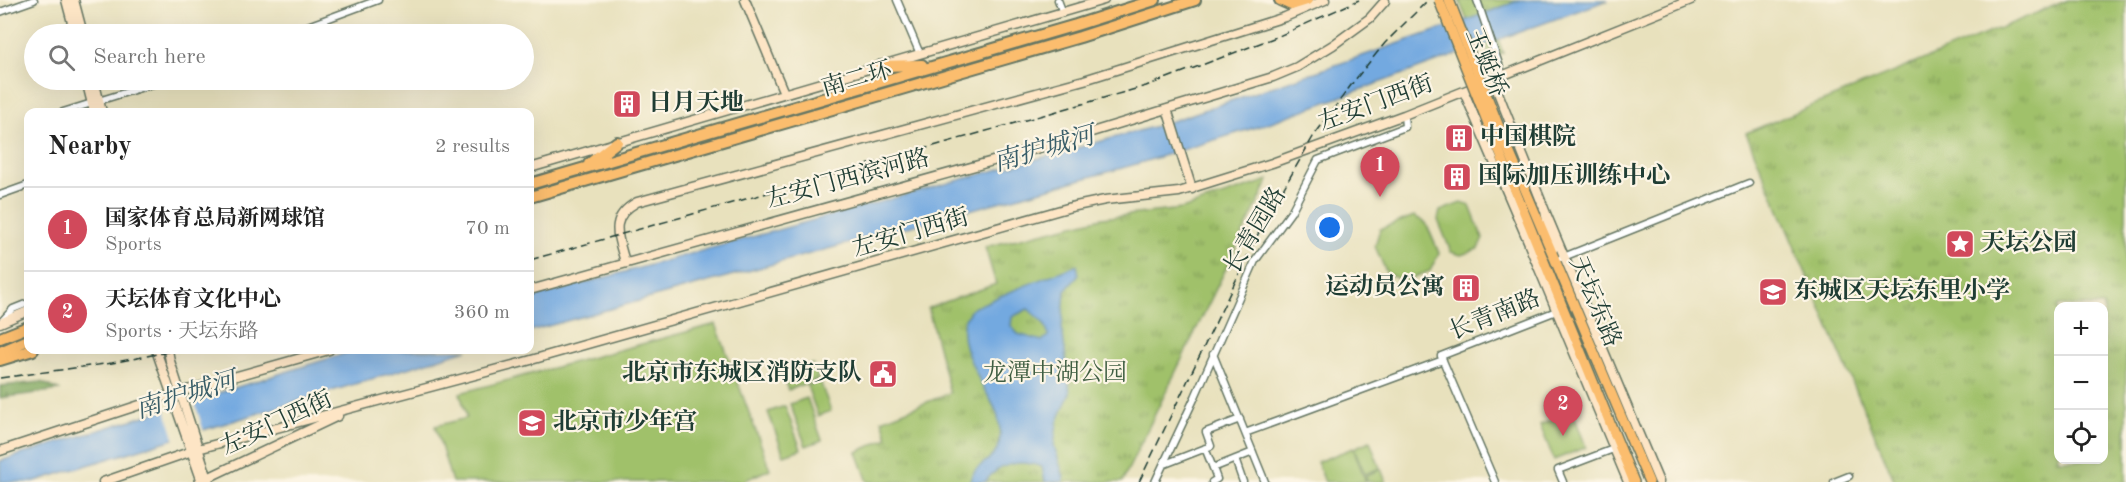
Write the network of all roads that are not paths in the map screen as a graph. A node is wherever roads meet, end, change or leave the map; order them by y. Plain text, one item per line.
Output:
1 (34, 0) edge
2 (66, 0) edge
3 (74, 0) edge
4 (378, 0) edge
5 (745, 0) edge
6 (897, 0) edge
7 (1058, 0) edge
8 (1104, 0) edge
9 (1155, 0) edge
10 (1195, 0) edge
11 (1280, 0) edge
12 (1325, 0) edge
13 (1439, 0) edge
14 (1445, 0) edge
15 (1449, 0) edge
16 (1477, 0) edge
17 (1691, 0) edge
18 (1305, 1) edge
19 (1385, 1) edge
20 (0, 12) edge
21 (1063, 13) junction
22 (72, 24) edge
23 (80, 24) edge
24 (313, 24) edge
25 (920, 54) junction
26 (937, 65) junction
27 (881, 66) junction
28 (1503, 76) junction
29 (1493, 80) junction
30 (1478, 86) junction
31 (89, 90) edge
32 (94, 90) edge
33 (139, 90) edge
34 (1464, 92) junction
35 (784, 93) junction
36 (1502, 102) junction
37 (95, 106) edge
38 (1169, 113) junction
39 (1473, 114) junction
40 (1404, 116) junction
41 (1499, 139) junction
42 (616, 142) junction
43 (534, 167) edge
44 (586, 167) junction
45 (534, 183) edge
46 (1749, 183) dead end
47 (24, 186) edge
48 (1192, 189) junction
49 (0, 195) edge
50 (534, 195) edge
51 (1545, 211) junction
52 (1529, 245) junction
53 (1566, 256) junction
54 (1555, 261) junction
55 (626, 262) junction
56 (1548, 274) junction
57 (534, 289) edge
58 (24, 305) edge
59 (1560, 310) junction
60 (24, 313) edge
61 (0, 323) edge
62 (24, 329) edge
63 (0, 338) edge
64 (24, 342) edge
65 (0, 352) edge
66 (24, 353) edge
67 (158, 354) edge
68 (168, 354) edge
69 (316, 354) edge
70 (1213, 354) junction
71 (1442, 358) junction
72 (0, 360) edge
73 (177, 396) junction
74 (364, 406) junction
75 (1240, 419) junction
76 (1245, 433) junction
77 (1205, 448) junction
78 (1617, 448) junction
79 (194, 450) junction
80 (0, 451) edge
81 (1253, 452) junction
82 (1235, 459) junction
83 (1164, 465) junction
84 (1213, 468) junction
85 (1849, 476) dead end
86 (204, 481) edge
87 (103, 482) edge
88 (1155, 482) edge
89 (1212, 482) edge
90 (1243, 482) edge
91 (1265, 482) edge
92 (1495, 482) edge
93 (1563, 482) edge
94 (1628, 482) edge
95 (1634, 482) edge
96 (1648, 482) edge
97 (1659, 482) edge
98 (1834, 482) edge

1 - 20 street
2 - 22 street
3 - 23 street
4 - 24 street
5 - 35 street
6 - 25 street
7 - 21 street
8 - 21 street
9 - 26 highway, 南二环
10 - 50 highway, 南二环
11 - 18 highway
12 - 55 street
13 - 41 main road, 玉蜓桥, bridge
14 - 30 street
15 - 41 main road, 玉蜓桥, bridge
16 - 28 street
17 - 28 street, 左安门西街
19 - 38 street, 左安门西滨河路
21 - 25 street
25 - 27 street
26 - 27 highway
26 - 44 highway, 南二环
27 - 35 street
28 - 29 street, 左安门西街
29 - 30 street, 左安门西街
29 - 36 street
30 - 34 street, 左安门西街
31 - 37 street
32 - 37 street
33 - 37 street
34 - 39 street
34 - 40 street, 左安门西街
35 - 42 street
36 - 39 street
36 - 51 street
38 - 48 street
38 - 55 street, 左安门西滨河路
39 - 52 street
40 - 48 street, 左安门西街
40 - 70 street, 长青园路
41 - 54 main road, 天坛东路
41 - 56 main road, 天坛东路
42 - 43 street
42 - 44 highway
44 - 45 highway, 南二环
46 - 53 street
47 - 49 street
48 - 74 street, 左安门西街
51 - 53 street
51 - 54 street
52 - 56 street
52 - 59 street
53 - 54 street
53 - 97 street
54 - 96 main road, 天坛东路
55 - 57 street, 左安门西滨河路
56 - 59 main road, 天坛东路
58 - 61 street
59 - 71 street, 长青南路
59 - 78 main road, 天坛东路
60 - 61 street
62 - 63 highway
64 - 65 highway
66 - 72 highway
67 - 73 street
68 - 73 street
69 - 73 street
70 - 75 street
70 - 83 street, 长青园路
71 - 76 street, 长青南路
71 - 92 street
73 - 79 street
73 - 80 street
74 - 79 street, 左安门西街
74 - 86 street, 左安门西街
75 - 76 street
75 - 77 street
76 - 81 street
77 - 83 street
77 - 84 street
78 - 93 street
78 - 94 street
78 - 95 main road, 天坛东路
79 - 86 street
79 - 87 street, 左安门西街
81 - 82 street
81 - 91 street
82 - 84 street
82 - 90 street
83 - 88 street, 长青园路
84 - 89 street
85 - 98 street

